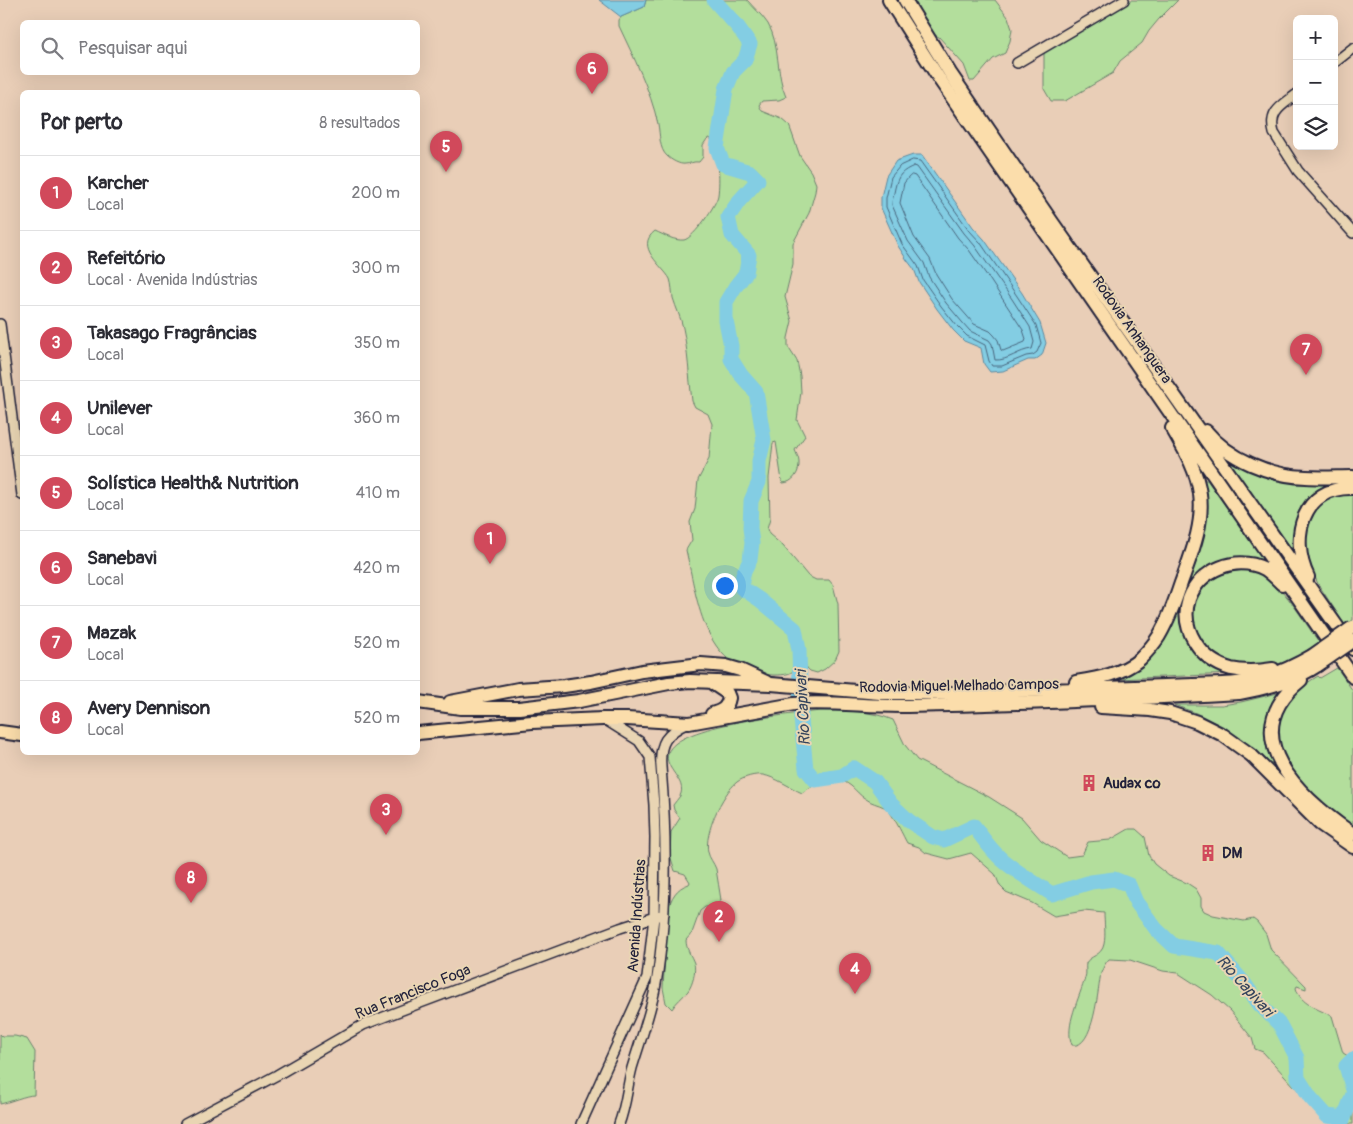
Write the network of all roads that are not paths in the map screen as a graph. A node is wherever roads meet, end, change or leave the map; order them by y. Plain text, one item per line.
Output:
1 (889, 0) edge
2 (906, 0) edge
3 (1124, 0) edge
4 (1353, 48) edge
5 (1338, 60) edge
6 (1016, 63) dead end
7 (1293, 97) edge
8 (1353, 233) edge
9 (0, 324) edge
10 (1155, 369) junction
11 (1141, 371) junction
12 (1353, 477) edge
13 (20, 479) edge
14 (1353, 488) edge
15 (1322, 606) junction
16 (1314, 620) junction
17 (1353, 627) edge
18 (1353, 641) edge
19 (1353, 649) edge
20 (1313, 665) junction
21 (1293, 667) junction
22 (1353, 677) edge
23 (709, 681) junction
24 (776, 685) junction
25 (1022, 691) junction
26 (420, 702) edge
27 (1018, 703) junction
28 (435, 705) junction
29 (603, 719) junction
30 (689, 723) junction
31 (0, 732) edge
32 (420, 733) edge
33 (20, 735) edge
34 (20, 740) edge
35 (0, 741) edge
36 (1353, 834) edge
37 (1353, 847) edge
38 (664, 914) junction
39 (654, 917) junction
40 (185, 1124) edge
41 (582, 1124) edge
42 (620, 1124) edge

1 - 11 highway, Rodovia Anhanguera
2 - 10 highway, Rodovia Anhanguera
3 - 6 street
4 - 5 street
7 - 8 street
9 - 13 street
10 - 12 highway
10 - 15 highway, Rodovia Anhanguera
11 - 16 highway, Rodovia Anhanguera
11 - 25 highway
14 - 15 highway
15 - 19 highway, Rodovia Anhanguera
16 - 21 highway
16 - 22 highway, Rodovia Anhanguera
17 - 20 highway, bridge
18 - 20 highway, bridge
20 - 21 highway, Rodovia Miguel Melhado Campos
20 - 27 highway, Rodovia Miguel Melhado Campos
20 - 36 highway
21 - 25 highway, Rodovia Miguel Melhado Campos
23 - 24 highway, Rodovia Miguel Melhado Campos
23 - 28 highway, Rodovia Miguel Melhado Campos
23 - 30 highway
24 - 25 highway, Rodovia Miguel Melhado Campos
24 - 28 highway
26 - 28 highway, Rodovia Miguel Melhado Campos
27 - 30 highway, Rodovia Miguel Melhado Campos
27 - 37 highway
29 - 30 highway, Rodovia Miguel Melhado Campos
29 - 32 highway, Rodovia Miguel Melhado Campos
29 - 39 street, Avenida Indústrias
30 - 38 street, Avenida Indústrias
31 - 33 highway
34 - 35 highway
38 - 39 street, Rua Francisco Foga
38 - 42 street, Avenida Indústrias
39 - 40 street, Rua Francisco Foga
39 - 41 street, Avenida Indústrias

